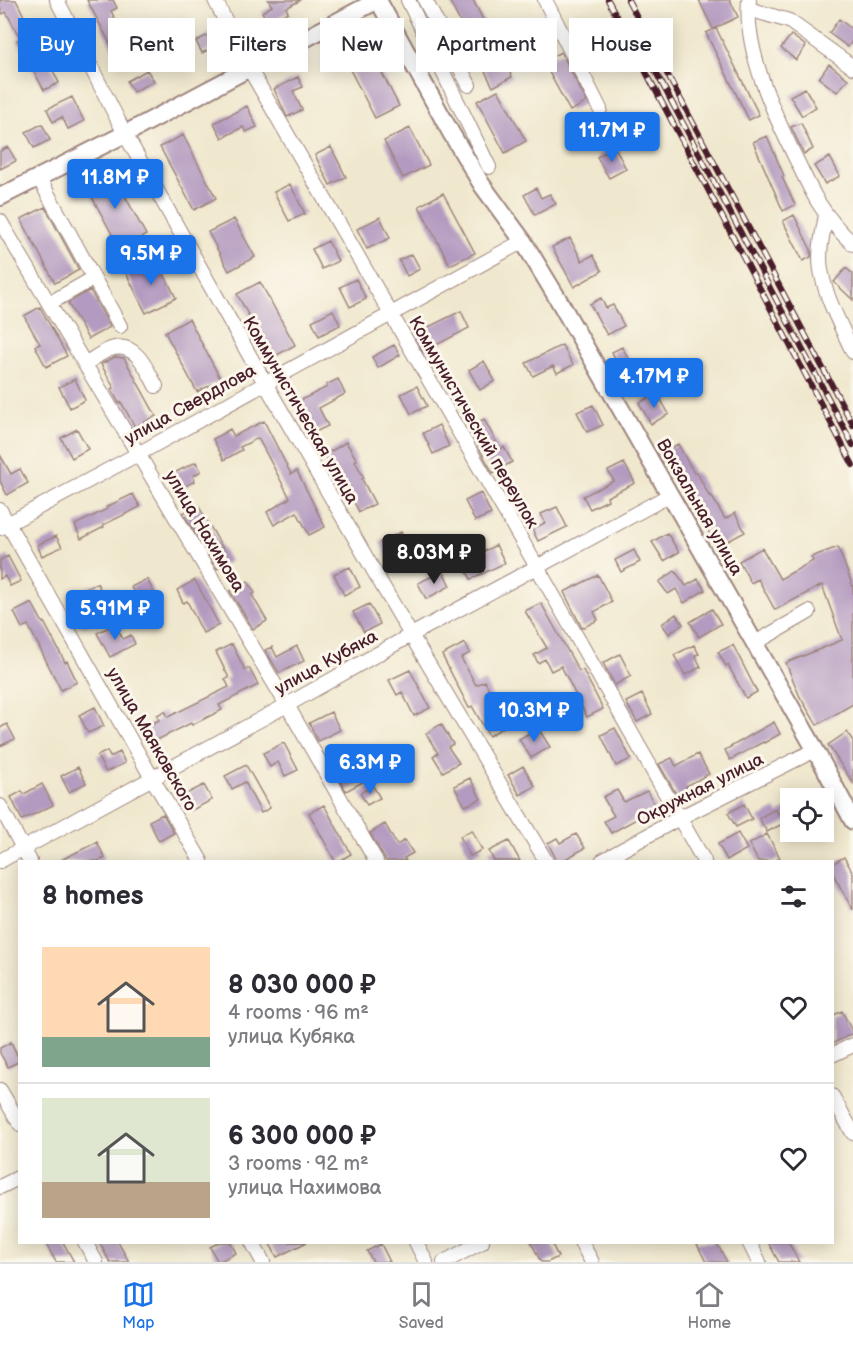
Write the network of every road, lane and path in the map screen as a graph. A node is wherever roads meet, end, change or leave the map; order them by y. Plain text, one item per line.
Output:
1 (57, 0) edge
2 (215, 0) edge
3 (378, 0) edge
4 (408, 0) edge
5 (425, 0) edge
6 (545, 0) edge
7 (749, 4) edge
8 (224, 18) edge
9 (308, 37) edge
10 (853, 67) edge
11 (241, 72) edge
12 (251, 72) edge
13 (469, 85) dead end
14 (600, 109) dead end
15 (124, 134) junction
16 (489, 167) dead end
17 (39, 178) junction
18 (0, 197) edge
19 (826, 214) junction
20 (0, 221) edge
21 (523, 241) junction
22 (853, 244) edge
23 (94, 278) junction
24 (50, 303) junction
25 (391, 315) junction
26 (120, 326) dead end
27 (853, 352) edge
28 (85, 364) junction
29 (265, 383) junction
30 (156, 386) dead end
31 (138, 454) junction
32 (670, 495) junction
33 (0, 510) edge
34 (4, 526) edge
35 (537, 567) junction
36 (809, 612) dead end
37 (411, 635) junction
38 (755, 644) junction
39 (287, 705) junction
40 (815, 750) junction
41 (152, 778) junction
42 (0, 806) edge
43 (681, 817) junction
44 (853, 821) edge
45 (27, 855) edge
46 (200, 860) edge
47 (375, 860) edge
48 (545, 860) edge
49 (604, 860) edge
50 (703, 860) edge
51 (0, 861) edge
52 (853, 1044) edge
53 (834, 1054) edge
54 (0, 1090) edge
55 (834, 1100) edge
56 (18, 1121) edge
57 (853, 1133) edge
58 (18, 1178) edge
59 (0, 1187) edge
60 (86, 1244) edge
61 (253, 1244) edge
62 (417, 1244) edge
63 (478, 1244) edge
64 (582, 1244) edge
65 (750, 1244) edge
66 (96, 1262) edge
67 (263, 1262) edge
68 (426, 1262) edge
69 (444, 1262) edge
70 (592, 1262) edge
71 (759, 1262) edge

1 - 15 street, Коммунистическая улица
2 - 8 street, Коммунистический переулок
3 - 9 main road
3 - 21 main road, Вокзальная улица
4 - 16 street
5 - 13 street
6 - 14 street
7 - 10 street
7 - 19 street
11 - 15 main road
12 - 25 street, Коммунистический переулок
15 - 17 main road
15 - 29 street, Коммунистическая улица
17 - 18 main road
17 - 23 street
19 - 22 street
19 - 27 street
20 - 24 street, улица Нахимова
21 - 25 street, улица Свердлова
21 - 32 main road, Вокзальная улица
23 - 24 street
23 - 26 street
24 - 28 street, улица Нахимова
25 - 29 street, улица Свердлова
25 - 35 street, Коммунистический переулок
28 - 30 street
28 - 31 street, улица Нахимова
29 - 31 street, улица Свердлова
29 - 37 street, Коммунистическая улица
31 - 34 street, улица Свердлова
31 - 39 street, улица Нахимова
32 - 35 street, улица Кубяка
32 - 38 main road, Вокзальная улица
33 - 34 street, улица Маяковского
34 - 41 street, улица Маяковского
35 - 37 street, улица Кубяка
35 - 43 street, Коммунистический переулок
36 - 38 street
37 - 39 street, улица Кубяка
37 - 48 street, Коммунистическая улица
38 - 40 main road, Вокзальная улица
39 - 41 street, улица Кубяка
39 - 47 street, улица Нахимова
40 - 43 street, Окружная улица
40 - 44 main road, Вокзальная улица
41 - 45 street, улица Кубяка
41 - 46 street, улица Маяковского
42 - 45 street
43 - 49 street, Окружная улица
43 - 50 street, Коммунистический переулок
45 - 51 street, улица Кубяка
52 - 53 street
54 - 56 street
55 - 57 street
58 - 59 street
60 - 66 street
61 - 67 street
62 - 68 street
63 - 69 street
64 - 70 street
65 - 71 street

